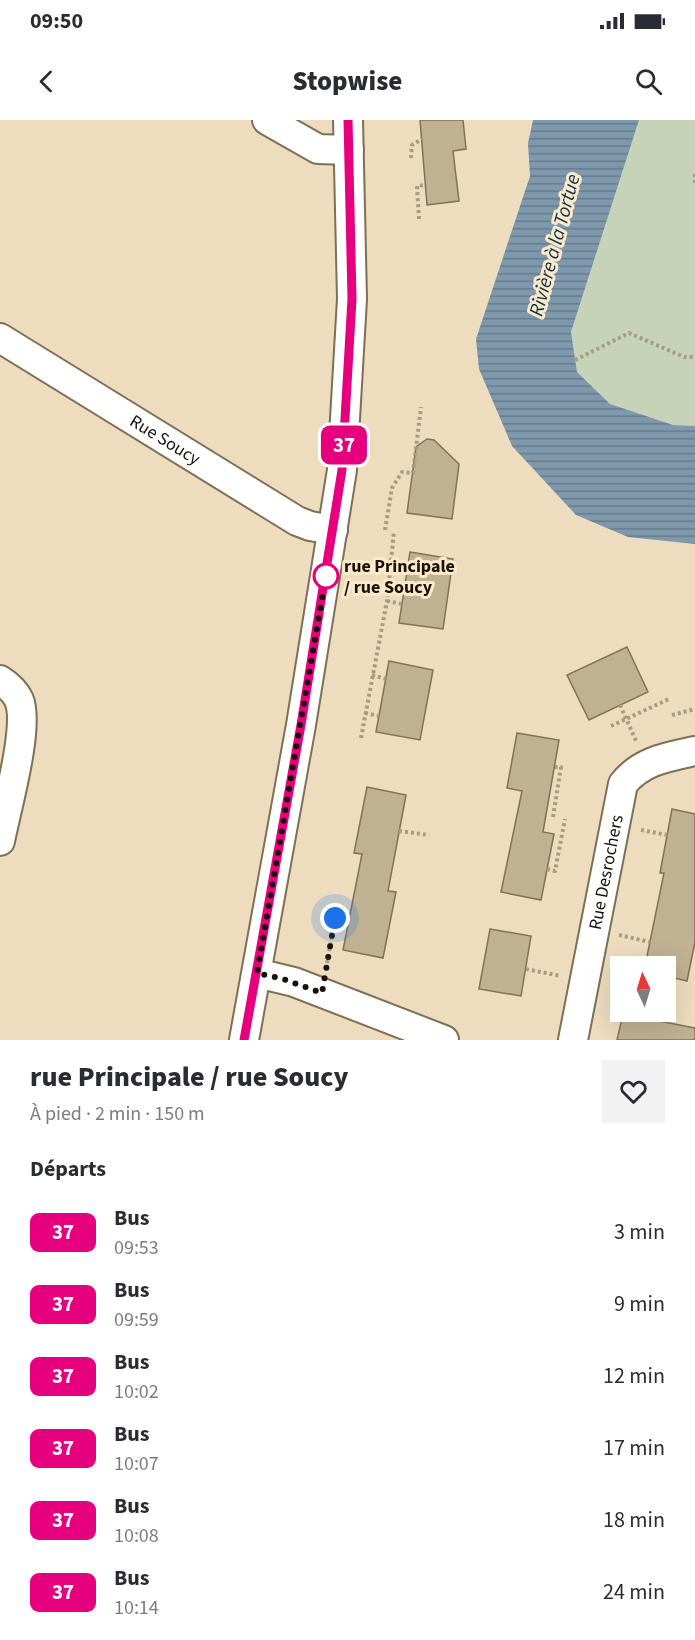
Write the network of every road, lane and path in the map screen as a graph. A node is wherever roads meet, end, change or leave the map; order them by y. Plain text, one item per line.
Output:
1 (267, 120) edge
2 (348, 120) edge
3 (422, 139) dead end
4 (350, 150) junction
5 (411, 158) dead end
6 (695, 174) edge
7 (694, 184) edge
8 (425, 185) dead end
9 (419, 219) dead end
10 (0, 338) edge
11 (695, 357) edge
12 (575, 360) dead end
13 (421, 407) dead end
14 (333, 530) junction
15 (385, 530) dead end
16 (394, 531) dead end
17 (390, 569) junction
18 (407, 570) dead end
19 (387, 602) junction
20 (402, 604) dead end
21 (372, 675) junction
22 (386, 679) dead end
23 (0, 680) edge
24 (669, 699) dead end
25 (620, 705) dead end
26 (695, 709) edge
27 (365, 713) junction
28 (672, 714) dead end
29 (379, 716) dead end
30 (626, 718) junction
31 (611, 726) dead end
32 (361, 738) dead end
33 (695, 750) edge
34 (646, 764) junction
35 (555, 767) dead end
36 (553, 817) dead end
37 (565, 819) dead end
38 (399, 831) dead end
39 (429, 836) dead end
40 (0, 841) edge
41 (547, 870) dead end
42 (349, 921) dead end
43 (526, 969) dead end
44 (257, 973) junction
45 (584, 980) junction
46 (322, 993) junction
47 (244, 1040) edge
48 (444, 1040) edge
49 (573, 1040) edge

1 - 4 street
2 - 4 street
3 - 5 path
4 - 14 street
6 - 7 path
8 - 9 path
10 - 14 street, Rue Soucy
11 - 12 path
13 - 15 path
14 - 44 street
16 - 17 path
17 - 18 path
17 - 19 path
19 - 20 path
19 - 21 path
21 - 22 path
21 - 27 path
23 - 40 street
24 - 30 path
25 - 30 path
26 - 28 path
27 - 29 path
27 - 32 path
30 - 31 path
30 - 34 path
33 - 34 street, Rue Desrochers
34 - 45 street, Rue Desrochers
35 - 36 path
37 - 41 path
38 - 39 path
42 - 46 path
43 - 45 path
44 - 46 street
44 - 47 street
45 - 49 street, Rue Desrochers
46 - 48 street

